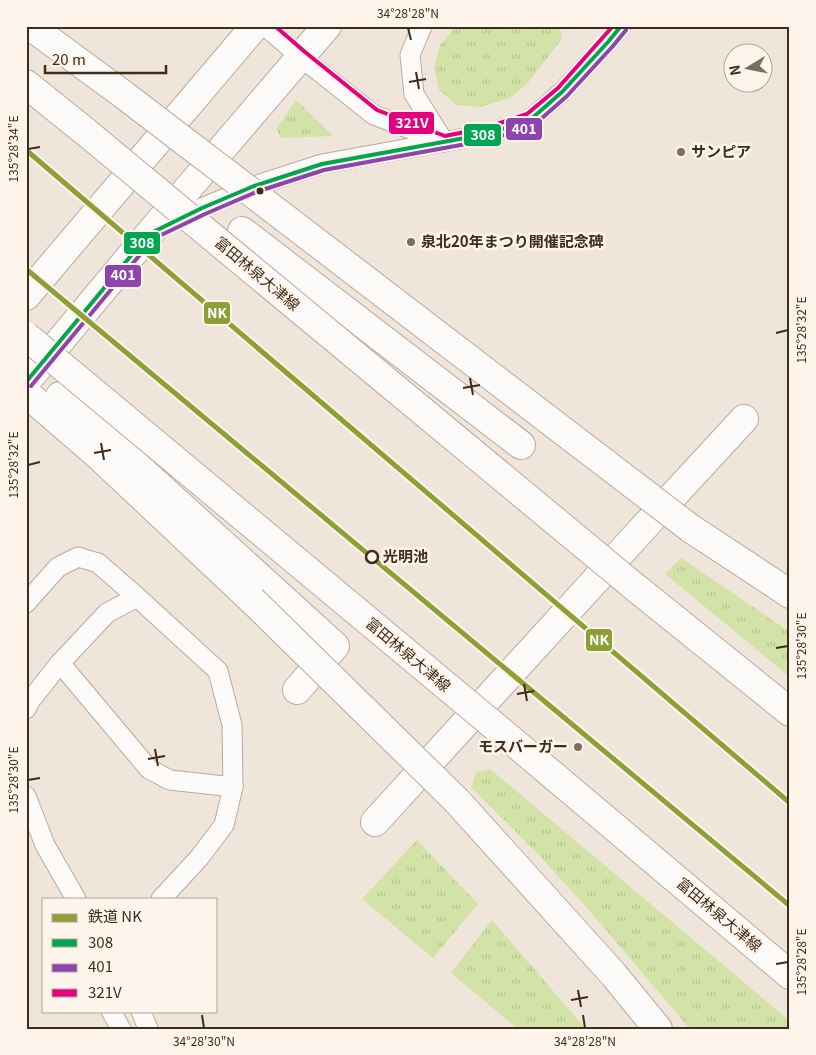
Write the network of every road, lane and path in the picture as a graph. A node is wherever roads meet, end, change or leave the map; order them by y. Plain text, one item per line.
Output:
1 (30, 26) edge
2 (255, 26) edge
3 (265, 26) edge
4 (327, 26) edge
5 (422, 26) edge
6 (621, 26) edge
7 (301, 57) junction
8 (26, 84) edge
9 (444, 142) junction
10 (242, 230) dead end
11 (149, 234) junction
12 (26, 296) edge
13 (26, 336) edge
14 (26, 382) edge
15 (26, 393) edge
16 (60, 396) dead end
17 (744, 419) dead end
18 (521, 445) dead end
19 (790, 594) edge
20 (137, 597) junction
21 (26, 603) edge
22 (60, 663) junction
23 (296, 690) dead end
24 (26, 709) edge
25 (790, 712) edge
26 (233, 787) junction
27 (26, 796) edge
28 (375, 822) dead end
29 (75, 898) edge
30 (162, 898) edge
31 (790, 975) edge
32 (112, 1012) edge
33 (121, 1029) edge
34 (658, 1029) edge

1 - 19 main road, bridge
2 - 12 main road
3 - 7 lane
4 - 7 main road
5 - 9 lane
6 - 9 lane
7 - 9 lane
7 - 11 main road
8 - 25 main road, 富田林泉大津線, bridge
9 - 11 lane
10 - 18 main road
11 - 14 main road
13 - 31 main road, 富田林泉大津線, bridge
15 - 34 main road, bridge
16 - 23 main road
17 - 28 main road
20 - 21 lane
20 - 22 lane
20 - 26 lane
22 - 24 lane
22 - 26 lane
26 - 30 lane
27 - 29 lane
32 - 33 lane

